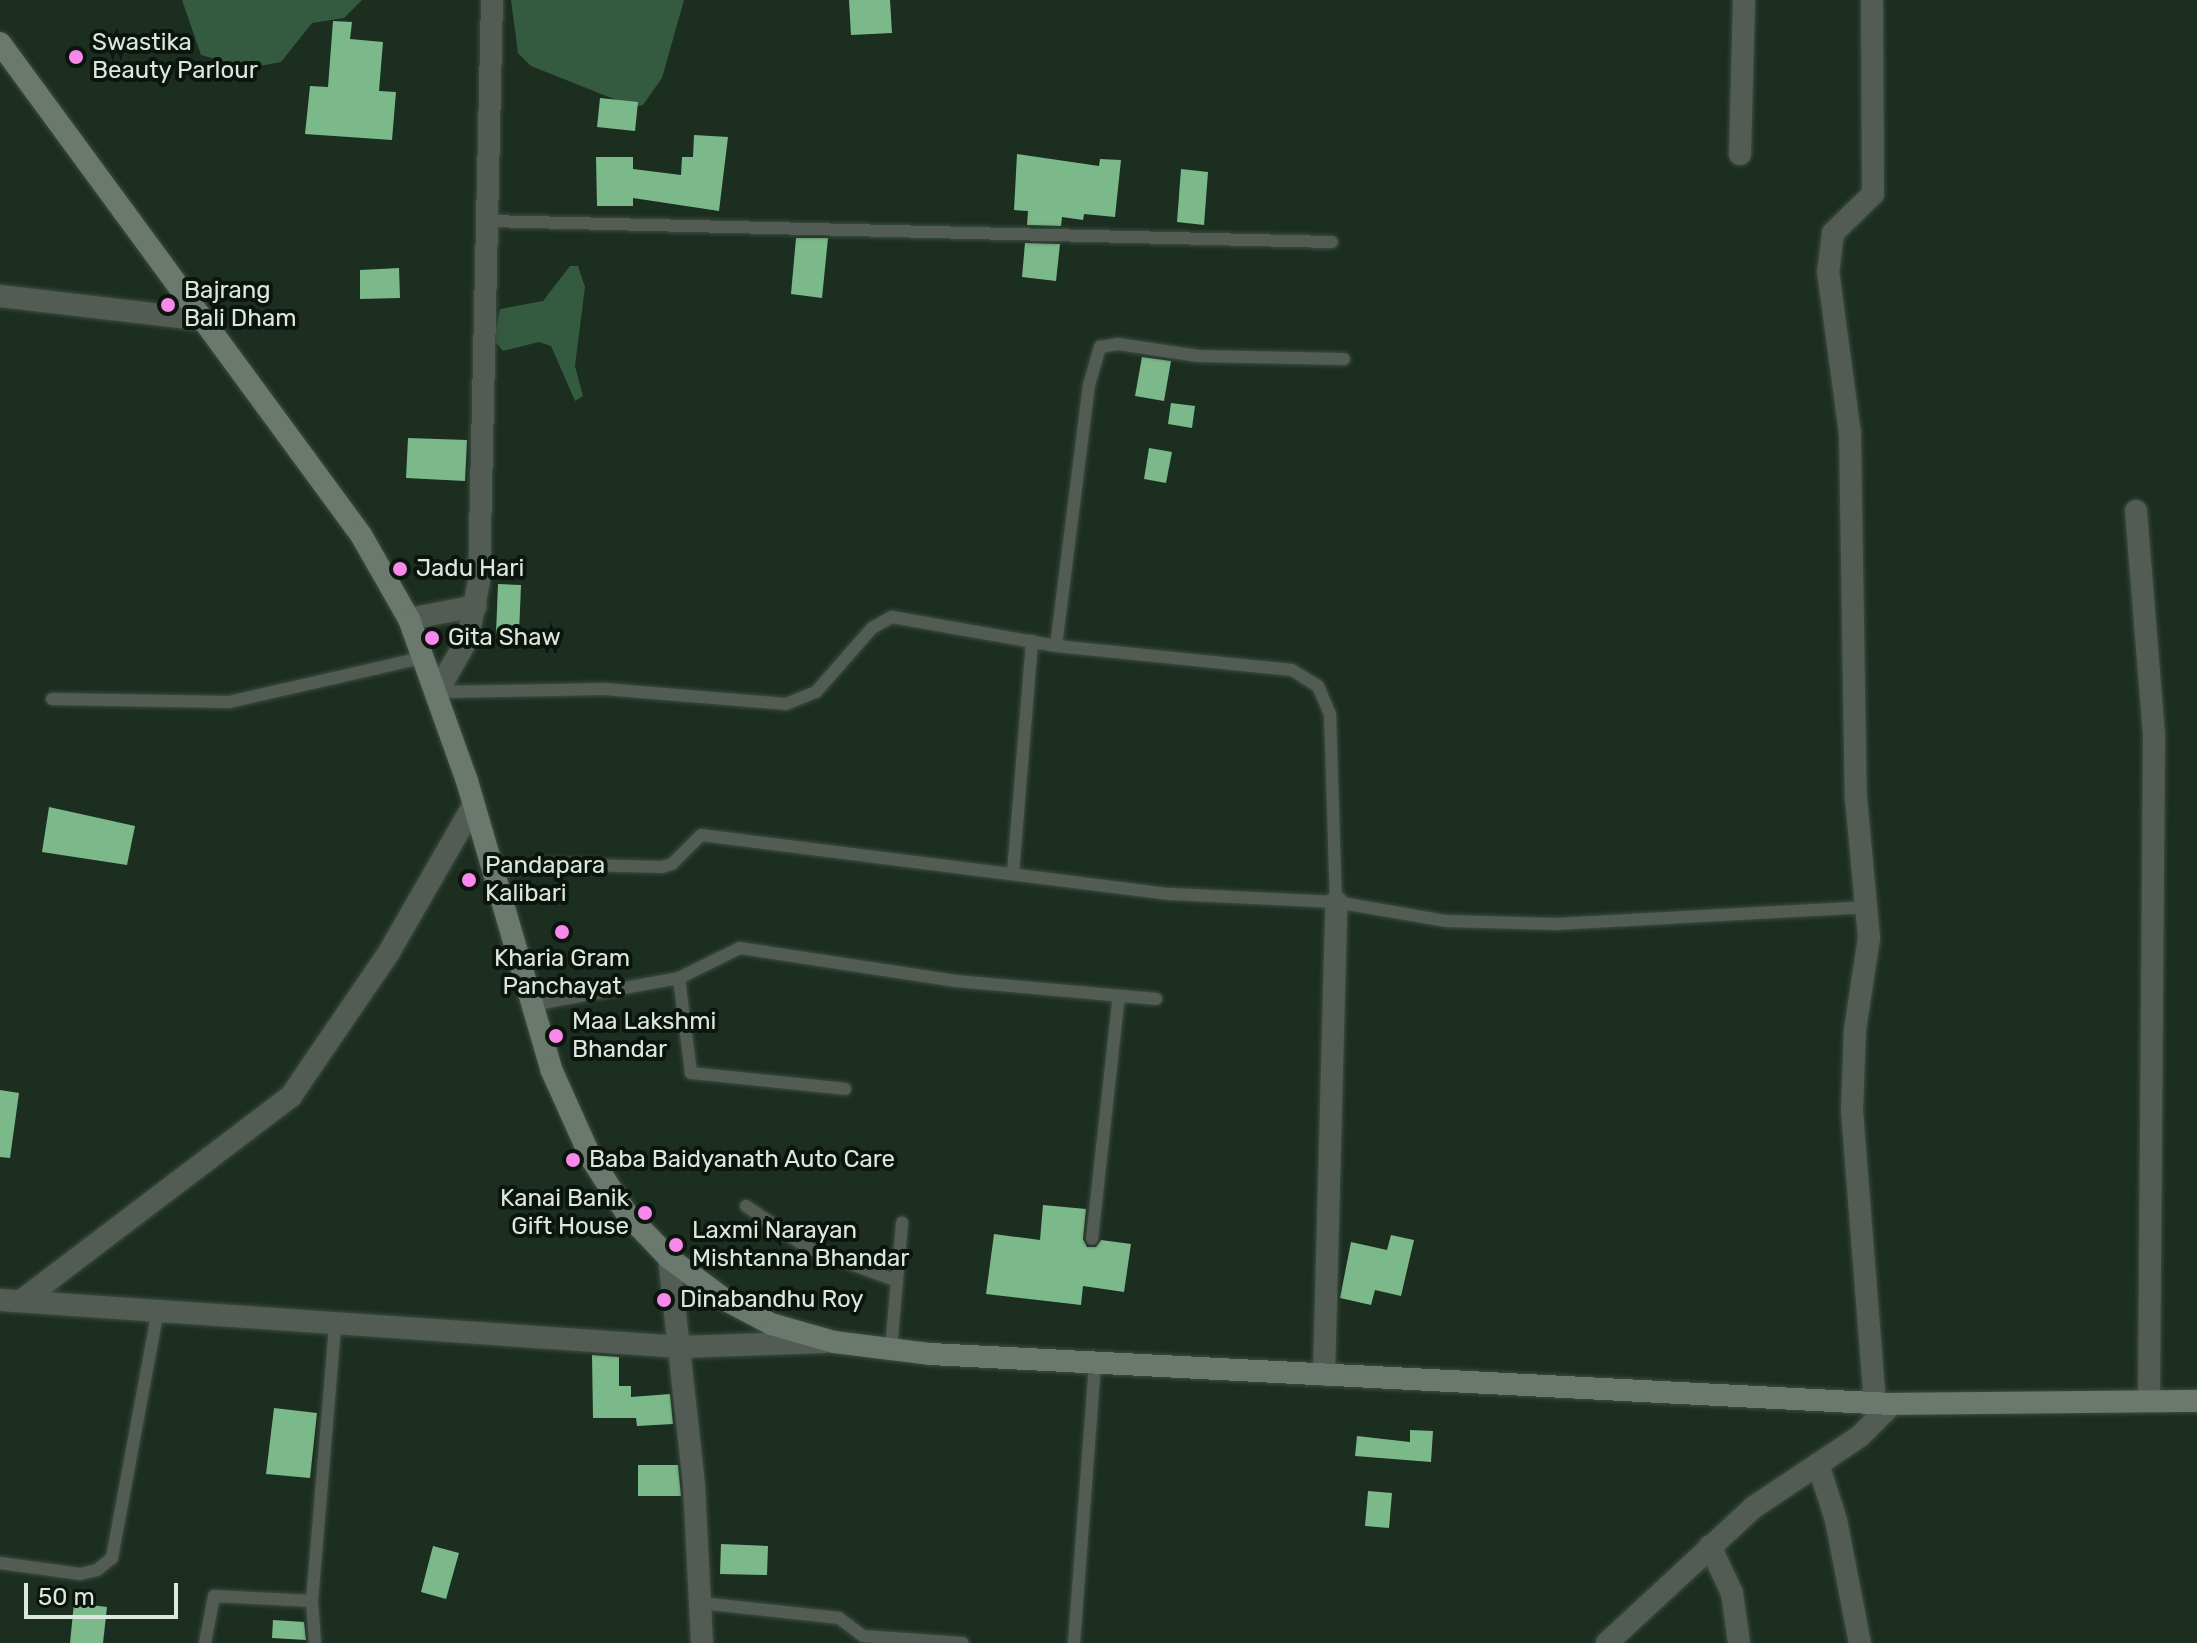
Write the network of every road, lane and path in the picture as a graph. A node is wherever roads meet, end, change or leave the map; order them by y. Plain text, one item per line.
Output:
1 (492, 0) edge
2 (1744, 0) edge
3 (1872, 0) edge
4 (0, 43) edge
5 (1740, 154) dead end
6 (489, 221) junction
7 (1332, 242) dead end
8 (0, 296) edge
9 (197, 319) junction
10 (1344, 359) dead end
11 (2136, 511) dead end
12 (476, 606) junction
13 (409, 619) junction
14 (1032, 641) junction
15 (1056, 646) junction
16 (425, 657) junction
17 (437, 692) junction
18 (52, 699) dead end
19 (473, 806) junction
20 (490, 872) junction
21 (1013, 873) junction
22 (1336, 902) junction
23 (1866, 907) junction
24 (679, 978) junction
25 (1119, 996) junction
26 (1156, 999) dead end
27 (531, 1005) junction
28 (845, 1089) dead end
29 (746, 1206) dead end
30 (902, 1222) dead end
31 (1092, 1239) dead end
32 (669, 1258) junction
33 (897, 1281) junction
34 (10, 1301) edge
35 (158, 1311) junction
36 (335, 1326) junction
37 (834, 1342) junction
38 (680, 1347) junction
39 (891, 1349) junction
40 (1095, 1363) junction
41 (1324, 1375) junction
42 (2149, 1401) junction
43 (2197, 1401) edge
44 (1883, 1404) junction
45 (1818, 1464) junction
46 (1710, 1546) junction
47 (0, 1563) edge
48 (312, 1601) junction
49 (701, 1603) junction
50 (205, 1643) edge
51 (315, 1643) edge
52 (702, 1643) edge
53 (963, 1643) edge
54 (1074, 1643) edge
55 (1607, 1643) edge
56 (1739, 1643) edge
57 (1860, 1643) edge

1 - 6 street
2 - 5 street
3 - 23 street
4 - 9 main road
6 - 7 lane
6 - 12 street
8 - 9 street
9 - 13 main road
10 - 15 lane
11 - 42 street
12 - 13 street
12 - 17 street
13 - 16 main road
14 - 15 lane
14 - 17 lane
14 - 21 lane
15 - 22 lane
16 - 17 main road
16 - 18 lane
17 - 19 main road
19 - 20 main road
19 - 34 street
20 - 21 lane
20 - 27 main road
21 - 22 lane
22 - 23 lane
22 - 41 street
23 - 44 street
24 - 25 lane
24 - 27 lane
24 - 28 lane
25 - 26 lane
25 - 31 lane
27 - 32 main road
29 - 33 lane
30 - 33 lane
32 - 37 main road
32 - 38 street
33 - 39 lane
34 - 35 street
35 - 36 street
35 - 47 lane
36 - 38 street
36 - 48 lane
37 - 38 street
37 - 39 main road
38 - 49 street
39 - 40 main road
40 - 41 main road
40 - 54 lane
41 - 44 main road
42 - 43 main road
42 - 44 main road
44 - 45 street
45 - 46 street
45 - 57 street
46 - 55 street
46 - 56 street
48 - 50 lane
48 - 51 lane
49 - 52 street
49 - 53 lane

